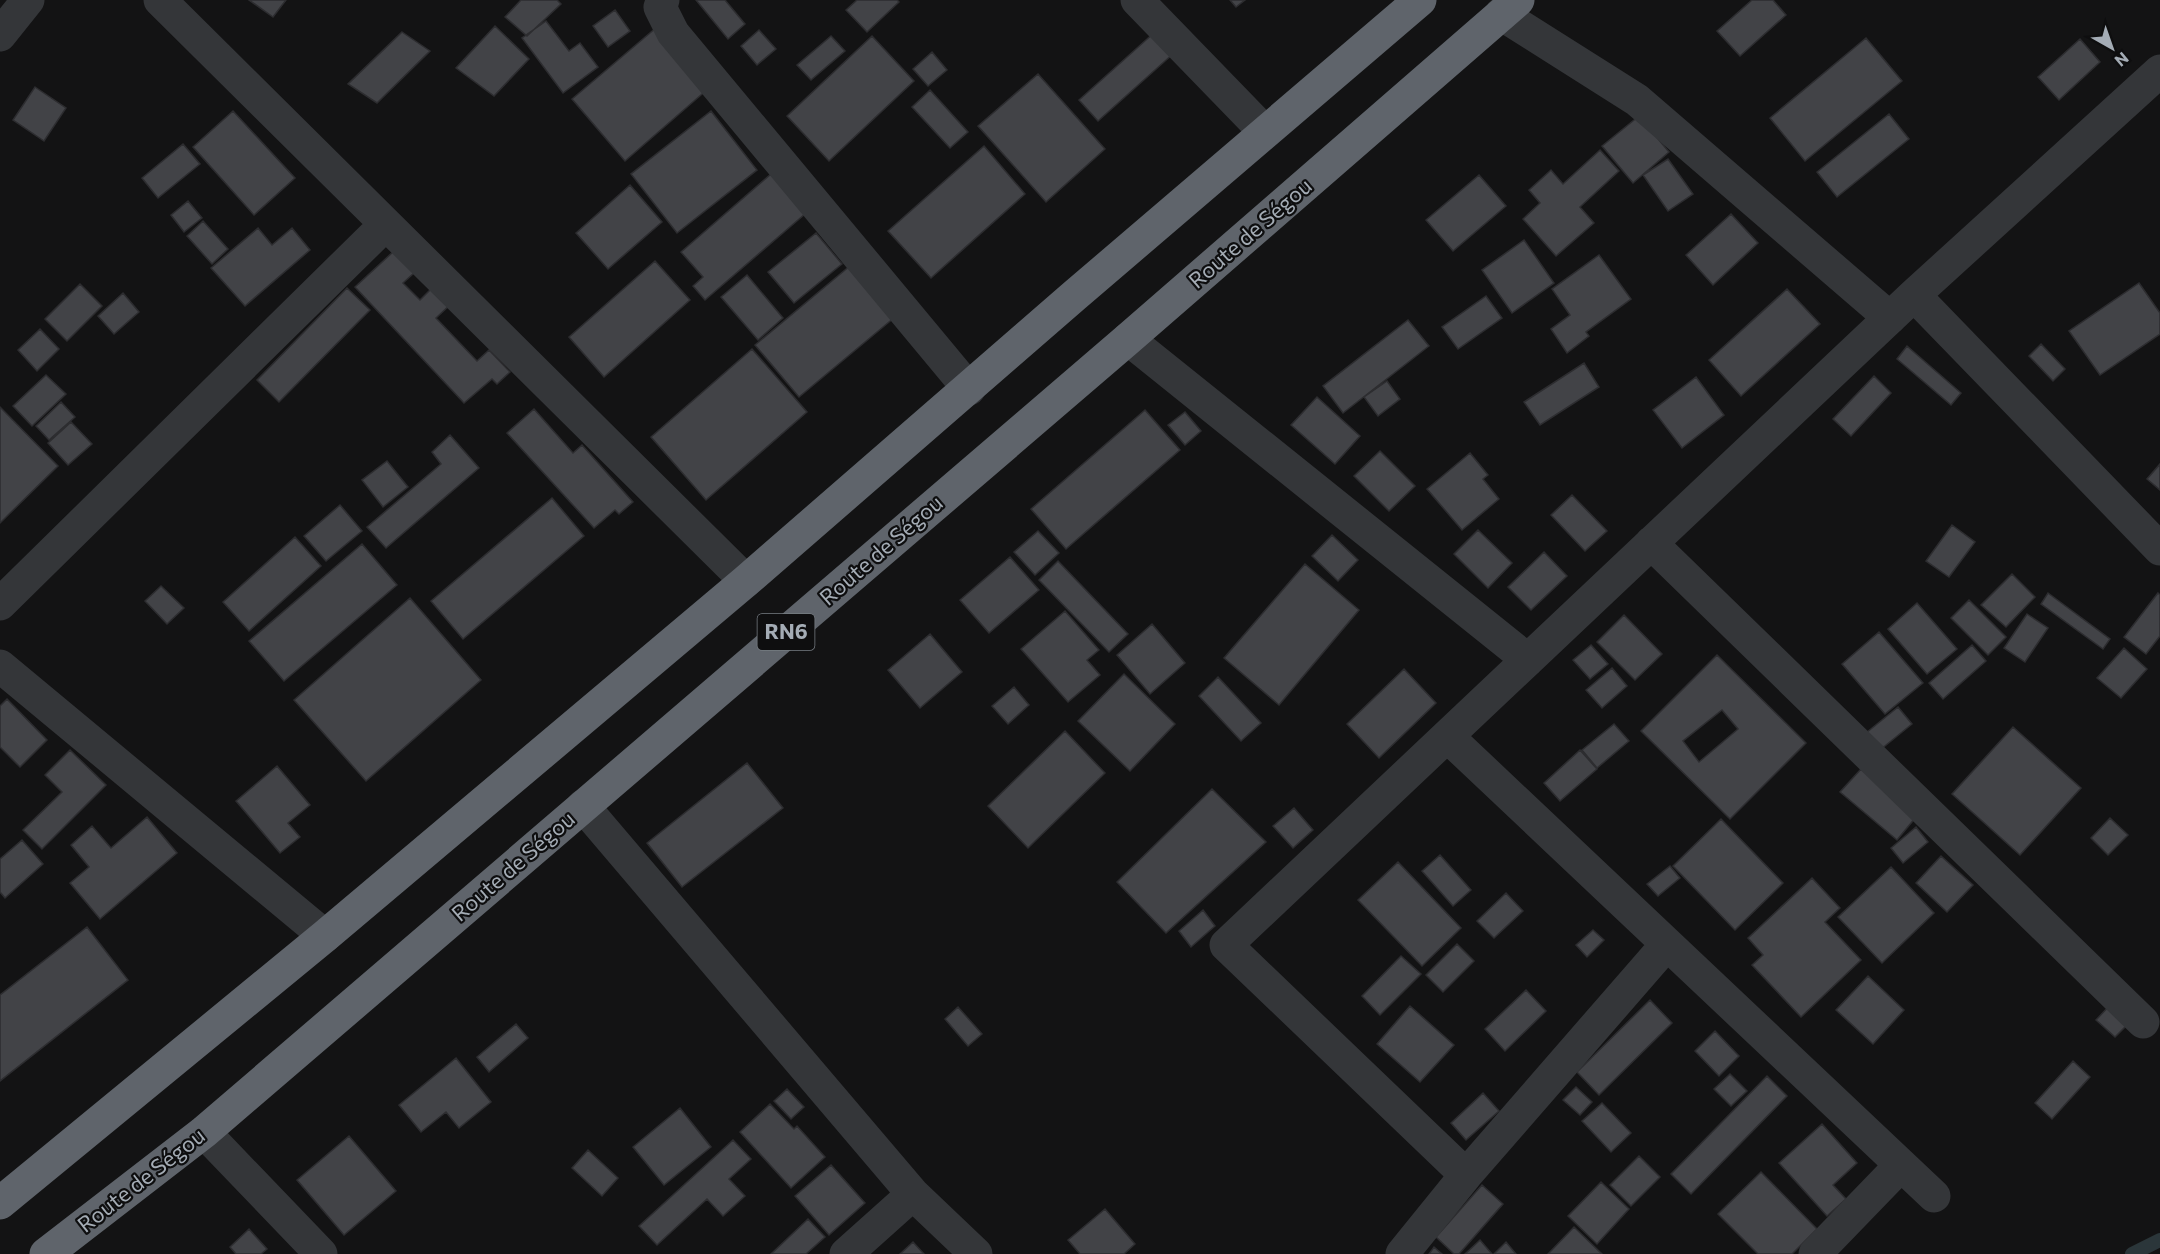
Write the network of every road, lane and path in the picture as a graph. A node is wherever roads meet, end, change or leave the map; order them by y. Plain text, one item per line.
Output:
1 (28, 0) edge
2 (160, 0) edge
3 (663, 0) edge
4 (1137, 0) edge
5 (1420, 0) edge
6 (1509, 7) edge
7 (0, 35) edge
8 (2160, 70) edge
9 (1266, 132) junction
10 (386, 224) junction
11 (1914, 295) junction
12 (1890, 318) junction
13 (1128, 339) junction
14 (969, 388) junction
15 (1651, 543) junction
16 (2160, 549) edge
17 (746, 581) junction
18 (0, 604) edge
19 (1528, 660) junction
20 (3, 673) edge
21 (1447, 736) junction
22 (583, 806) junction
23 (326, 936) junction
24 (1667, 944) junction
25 (2143, 1022) dead end
26 (204, 1132) junction
27 (1901, 1165) junction
28 (1466, 1175) junction
29 (913, 1194) junction
30 (1934, 1196) dead end
31 (0, 1203) edge
32 (46, 1254) edge
33 (321, 1254) edge
34 (846, 1254) edge
35 (976, 1254) edge
36 (1402, 1254) edge
37 (1815, 1254) edge

1 - 7 street
2 - 10 street
3 - 14 street
4 - 9 street
5 - 9 highway, RN6
6 - 12 street
6 - 13 highway, Route de Ségou / RN6
8 - 11 street
9 - 14 highway, RN6
10 - 17 street
10 - 18 street
11 - 12 street
11 - 16 street
12 - 15 street
13 - 19 street
13 - 22 highway, Route de Ségou / RN6
14 - 17 highway, RN6
15 - 19 street
15 - 25 street
17 - 23 highway, RN6
19 - 21 street
20 - 23 street
21 - 24 street
21 - 28 street
22 - 26 highway, Route de Ségou / RN6
22 - 29 street
23 - 31 highway, RN6
24 - 27 street
24 - 28 street
26 - 32 highway, Route de Ségou / RN6
26 - 33 street
27 - 30 street
27 - 37 street
28 - 36 street
29 - 34 street
29 - 35 street

